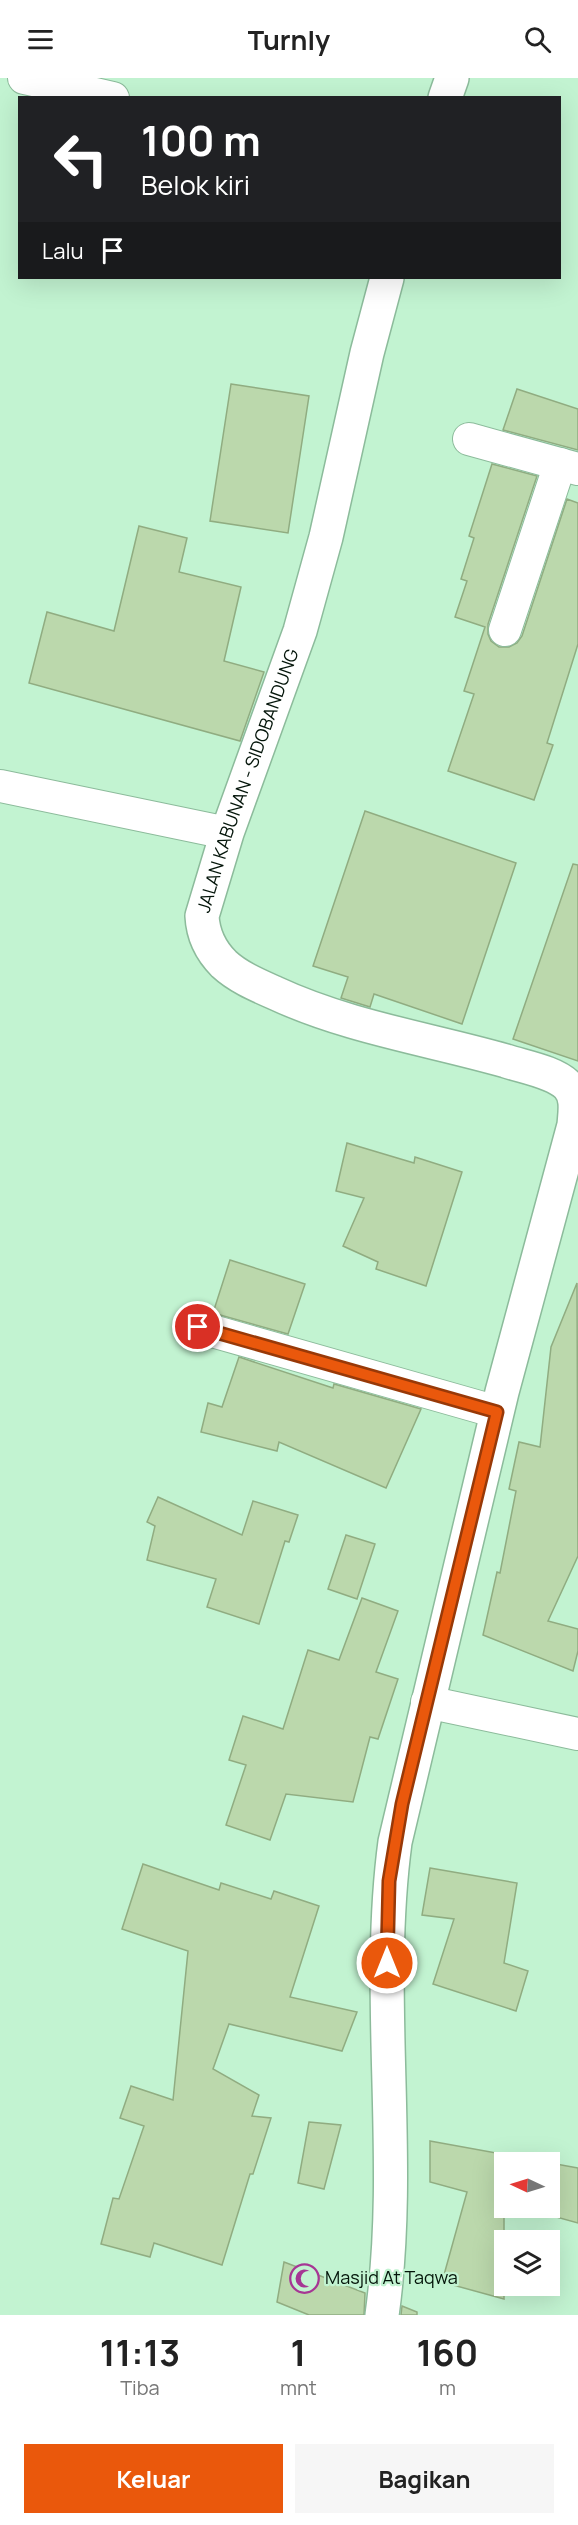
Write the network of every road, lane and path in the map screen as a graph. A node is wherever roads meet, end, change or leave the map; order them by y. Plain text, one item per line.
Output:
1 (24, 78) edge
2 (452, 78) edge
3 (104, 96) edge
4 (446, 96) edge
5 (387, 279) edge
6 (469, 439) dead end
7 (569, 466) edge
8 (504, 630) dead end
9 (0, 786) edge
10 (227, 833) junction
11 (576, 1095) edge
12 (198, 1327) dead end
13 (497, 1412) junction
14 (427, 1702) junction
15 (578, 1734) edge
16 (382, 2315) edge

1 - 3 street
2 - 4 street
5 - 10 street, JALAN KABUNAN - SIDOBANDUNG
6 - 7 street
7 - 8 street
9 - 10 street
10 - 11 street, JALAN KABUNAN - SIDOBANDUNG
11 - 13 street, JALAN KABUNAN - SIDOBANDUNG
12 - 13 street
13 - 14 street, JALAN KABUNAN - SIDOBANDUNG
14 - 15 street
14 - 16 street, JALAN KABUNAN - SIDOBANDUNG

